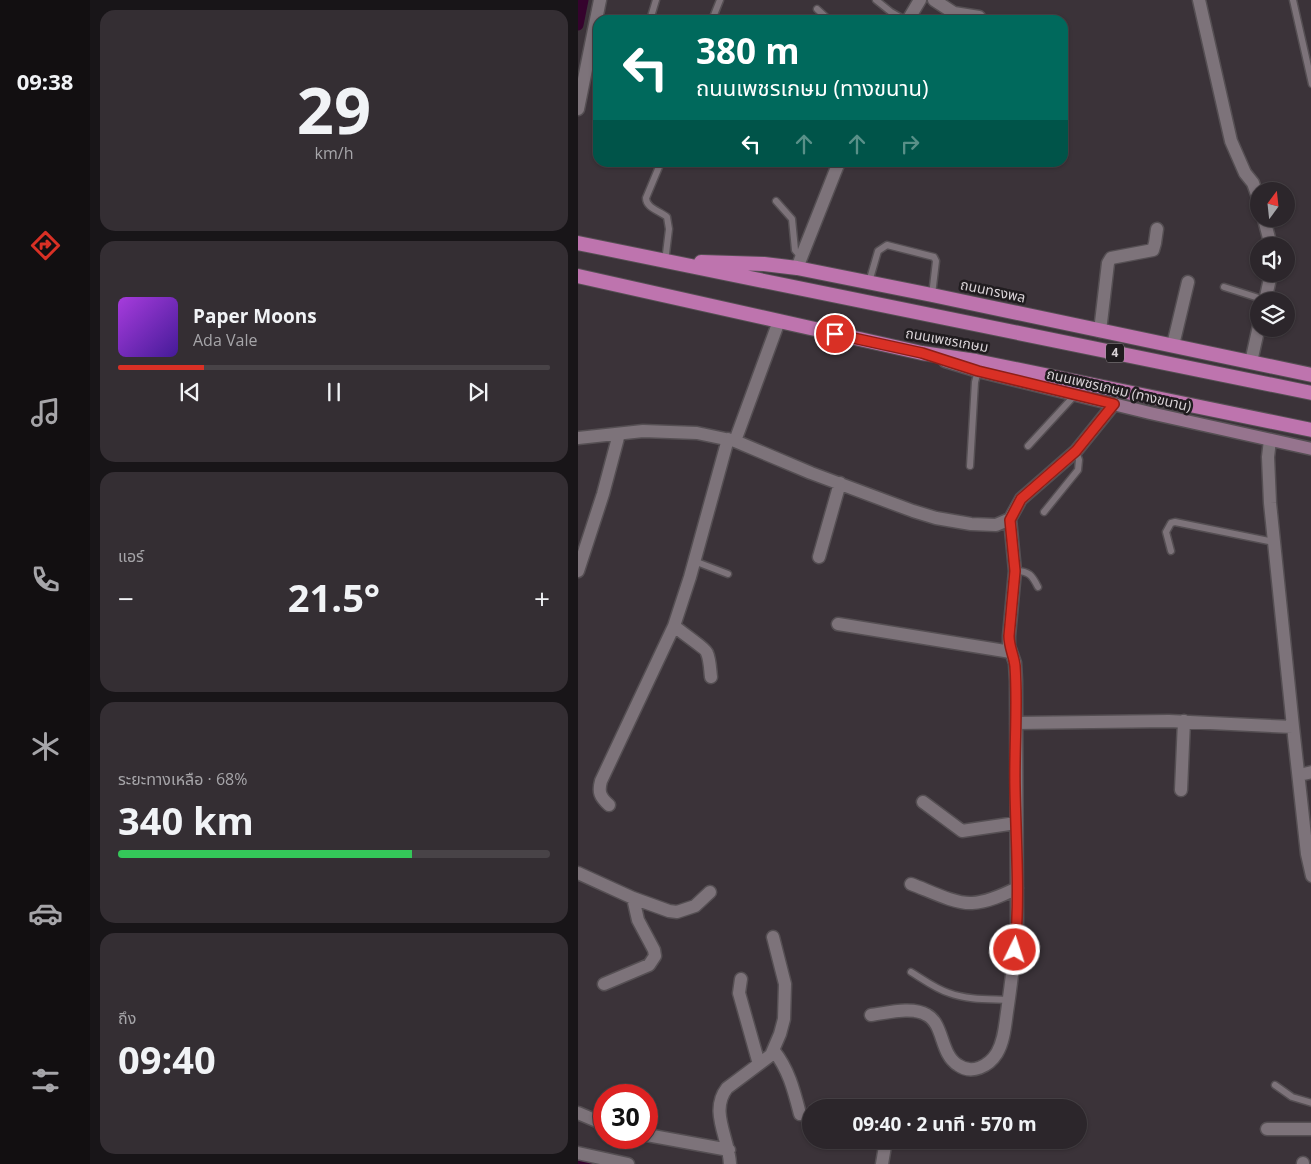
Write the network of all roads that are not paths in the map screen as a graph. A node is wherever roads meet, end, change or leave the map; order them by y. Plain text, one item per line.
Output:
1 (600, 0) edge
2 (656, 0) edge
3 (720, 0) edge
4 (876, 0) edge
5 (920, 0) edge
6 (934, 0) edge
7 (1200, 0) edge
8 (1294, 0) edge
9 (816, 9) dead end
10 (597, 15) edge
11 (652, 15) edge
12 (714, 15) edge
13 (823, 15) edge
14 (897, 15) edge
15 (910, 15) edge
16 (969, 15) edge
17 (593, 35) edge
18 (1312, 84) edge
19 (578, 110) edge
20 (659, 167) edge
21 (837, 167) edge
22 (1252, 182) edge
23 (776, 201) dead end
24 (1157, 229) dead end
25 (578, 243) edge
26 (665, 262) junction
27 (799, 263) junction
28 (578, 276) edge
29 (869, 282) junction
30 (1188, 282) dead end
31 (1224, 287) dead end
32 (932, 295) junction
33 (1250, 296) edge
34 (778, 321) junction
35 (1100, 331) junction
36 (1257, 337) edge
37 (1173, 345) junction
38 (922, 353) junction
39 (1251, 362) junction
40 (978, 371) junction
41 (1312, 375) edge
42 (1312, 393) edge
43 (1075, 395) junction
44 (1114, 404) junction
45 (1312, 430) edge
46 (619, 434) junction
47 (578, 438) edge
48 (731, 440) junction
49 (1270, 440) junction
50 (1028, 446) dead end
51 (1312, 449) edge
52 (1076, 451) junction
53 (970, 466) dead end
54 (840, 483) junction
55 (1044, 512) dead end
56 (1010, 520) junction
57 (1275, 542) junction
58 (1171, 551) dead end
59 (819, 557) dead end
60 (694, 562) junction
61 (1015, 571) junction
62 (578, 572) edge
63 (728, 574) dead end
64 (1038, 587) dead end
65 (838, 624) dead end
66 (674, 626) junction
67 (1011, 652) junction
68 (711, 677) dead end
69 (1184, 721) junction
70 (1016, 723) junction
71 (1293, 727) junction
72 (1305, 774) edge
73 (1181, 790) dead end
74 (923, 802) dead end
75 (609, 804) dead end
76 (1016, 823) junction
77 (578, 873) edge
78 (1312, 876) edge
79 (911, 884) dead end
80 (1017, 888) junction
81 (710, 892) dead end
82 (633, 898) junction
83 (773, 937) dead end
84 (911, 972) dead end
85 (741, 979) dead end
86 (604, 984) dead end
87 (1008, 1000) junction
88 (870, 1015) dead end
89 (774, 1052) junction
90 (759, 1064) junction
91 (1274, 1085) dead end
92 (1312, 1103) edge
93 (578, 1113) edge
94 (800, 1114) dead end
95 (593, 1119) edge
96 (1267, 1129) dead end
97 (1312, 1129) edge
98 (658, 1137) edge
99 (884, 1149) edge
100 (728, 1150) junction
101 (578, 1153) edge
102 (628, 1164) edge
103 (730, 1164) edge
104 (882, 1164) edge

1 - 10 street
2 - 11 lane
3 - 12 lane
4 - 14 lane
5 - 15 street
6 - 16 street
7 - 22 street
8 - 18 lane
9 - 13 lane
17 - 19 street
20 - 26 lane
21 - 27 street
23 - 27 lane
24 - 35 street
25 - 26 highway, ถนนเพชรเกษม / 4
26 - 27 highway, ถนนทรงพล
26 - 42 highway, ถนนเพชรเกษม / 4
27 - 29 highway, ถนนทรงพล
28 - 34 highway, ถนนเพชรเกษม
29 - 32 highway, ถนนทรงพล
29 - 32 lane
30 - 37 street
31 - 33 lane
32 - 35 highway, ถนนทรงพล
34 - 38 highway, ถนนเพชรเกษม
34 - 48 street
35 - 37 highway, ถนนทรงพล
36 - 39 street
37 - 39 highway, ถนนทรงพล
38 - 40 main road, ถนนเพชรเกษม (ทางขนาน)
38 - 45 highway, ถนนเพชรเกษม
39 - 41 highway, ถนนทรงพล
40 - 43 main road, ถนนเพชรเกษม (ทางขนาน)
40 - 53 lane
43 - 44 main road, ถนนเพชรเกษม (ทางขนาน)
43 - 50 lane
44 - 49 main road, ถนนเพชรเกษม (ทางขนาน)
44 - 52 street
46 - 47 street
46 - 48 street
46 - 62 street
48 - 54 street
48 - 60 street
49 - 51 main road, ถนนเพชรเกษม (ทางขนาน)
49 - 57 street
52 - 55 lane
52 - 56 street
54 - 56 street
54 - 59 street
56 - 61 street
57 - 58 lane
57 - 71 street
60 - 63 lane
60 - 66 street
61 - 64 lane
61 - 67 street
65 - 67 street
66 - 68 street
66 - 75 street
67 - 70 street
69 - 70 street
69 - 71 street
69 - 73 street
70 - 76 street
71 - 72 street
72 - 78 street
74 - 76 street
76 - 80 street
77 - 82 street
79 - 80 street
80 - 87 street
81 - 82 street
82 - 86 street
83 - 89 street
84 - 87 lane
85 - 90 street
87 - 88 street
89 - 90 street
89 - 94 street
90 - 100 street
91 - 92 lane
93 - 95 street
96 - 97 street
98 - 100 street
99 - 104 street
100 - 103 street
101 - 102 street

